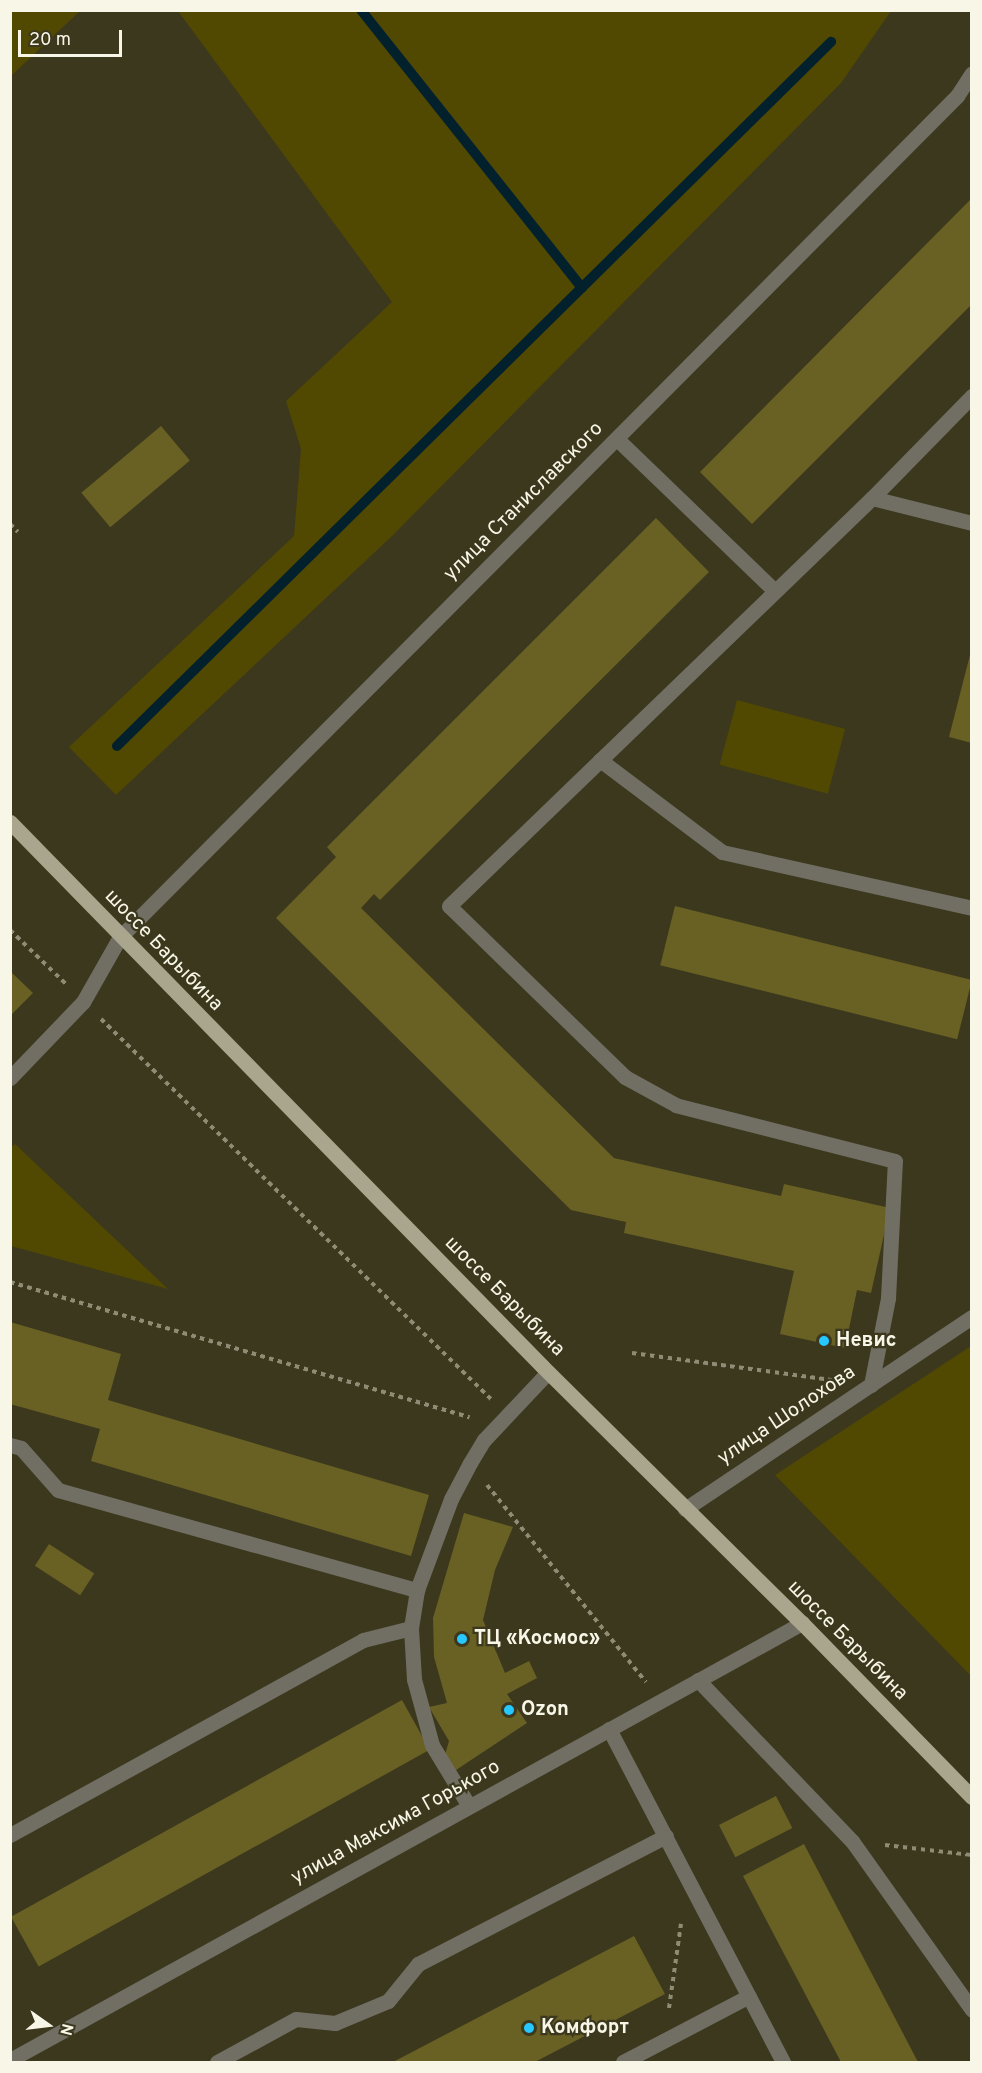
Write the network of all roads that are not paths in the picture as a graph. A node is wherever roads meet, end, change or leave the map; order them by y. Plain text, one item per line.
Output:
1 (972, 73) edge
2 (972, 396) edge
3 (616, 439) junction
4 (872, 498) junction
5 (972, 523) edge
6 (775, 591) junction
7 (600, 760) junction
8 (10, 822) edge
9 (972, 908) edge
10 (120, 938) junction
11 (10, 1078) edge
12 (972, 1317) edge
13 (548, 1372) junction
14 (871, 1385) junction
15 (10, 1445) edge
16 (685, 1509) junction
17 (417, 1590) junction
18 (802, 1623) junction
19 (411, 1628) junction
20 (698, 1680) junction
21 (609, 1729) junction
22 (972, 1797) edge
23 (469, 1806) junction
24 (10, 1835) edge
25 (666, 1836) junction
26 (749, 1996) junction
27 (972, 2010) edge
28 (10, 2060) edge
29 (217, 2062) edge
30 (623, 2062) edge
31 (783, 2062) edge

1 - 3 street, улица Станиславского
2 - 4 street
3 - 6 street
3 - 10 street, улица Станиславского
4 - 5 street
4 - 6 street
6 - 7 street
7 - 9 street
7 - 14 street
8 - 10 main road, шоссе Барыбина
10 - 11 street, улица Станиславского
10 - 13 main road, шоссе Барыбина
12 - 14 street, улица Шолохова
13 - 16 main road, шоссе Барыбина
13 - 17 street
14 - 16 street, улица Шолохова
15 - 17 street
16 - 18 main road, шоссе Барыбина
17 - 19 street
18 - 20 street, улица Максима Горького
18 - 22 main road, шоссе Барыбина
19 - 23 street
19 - 24 street
20 - 21 street, улица Максима Горького
20 - 27 street
21 - 23 street, улица Максима Горького
21 - 25 street
23 - 28 street, улица Максима Горького
25 - 26 street
25 - 29 street
26 - 30 street
26 - 31 street

